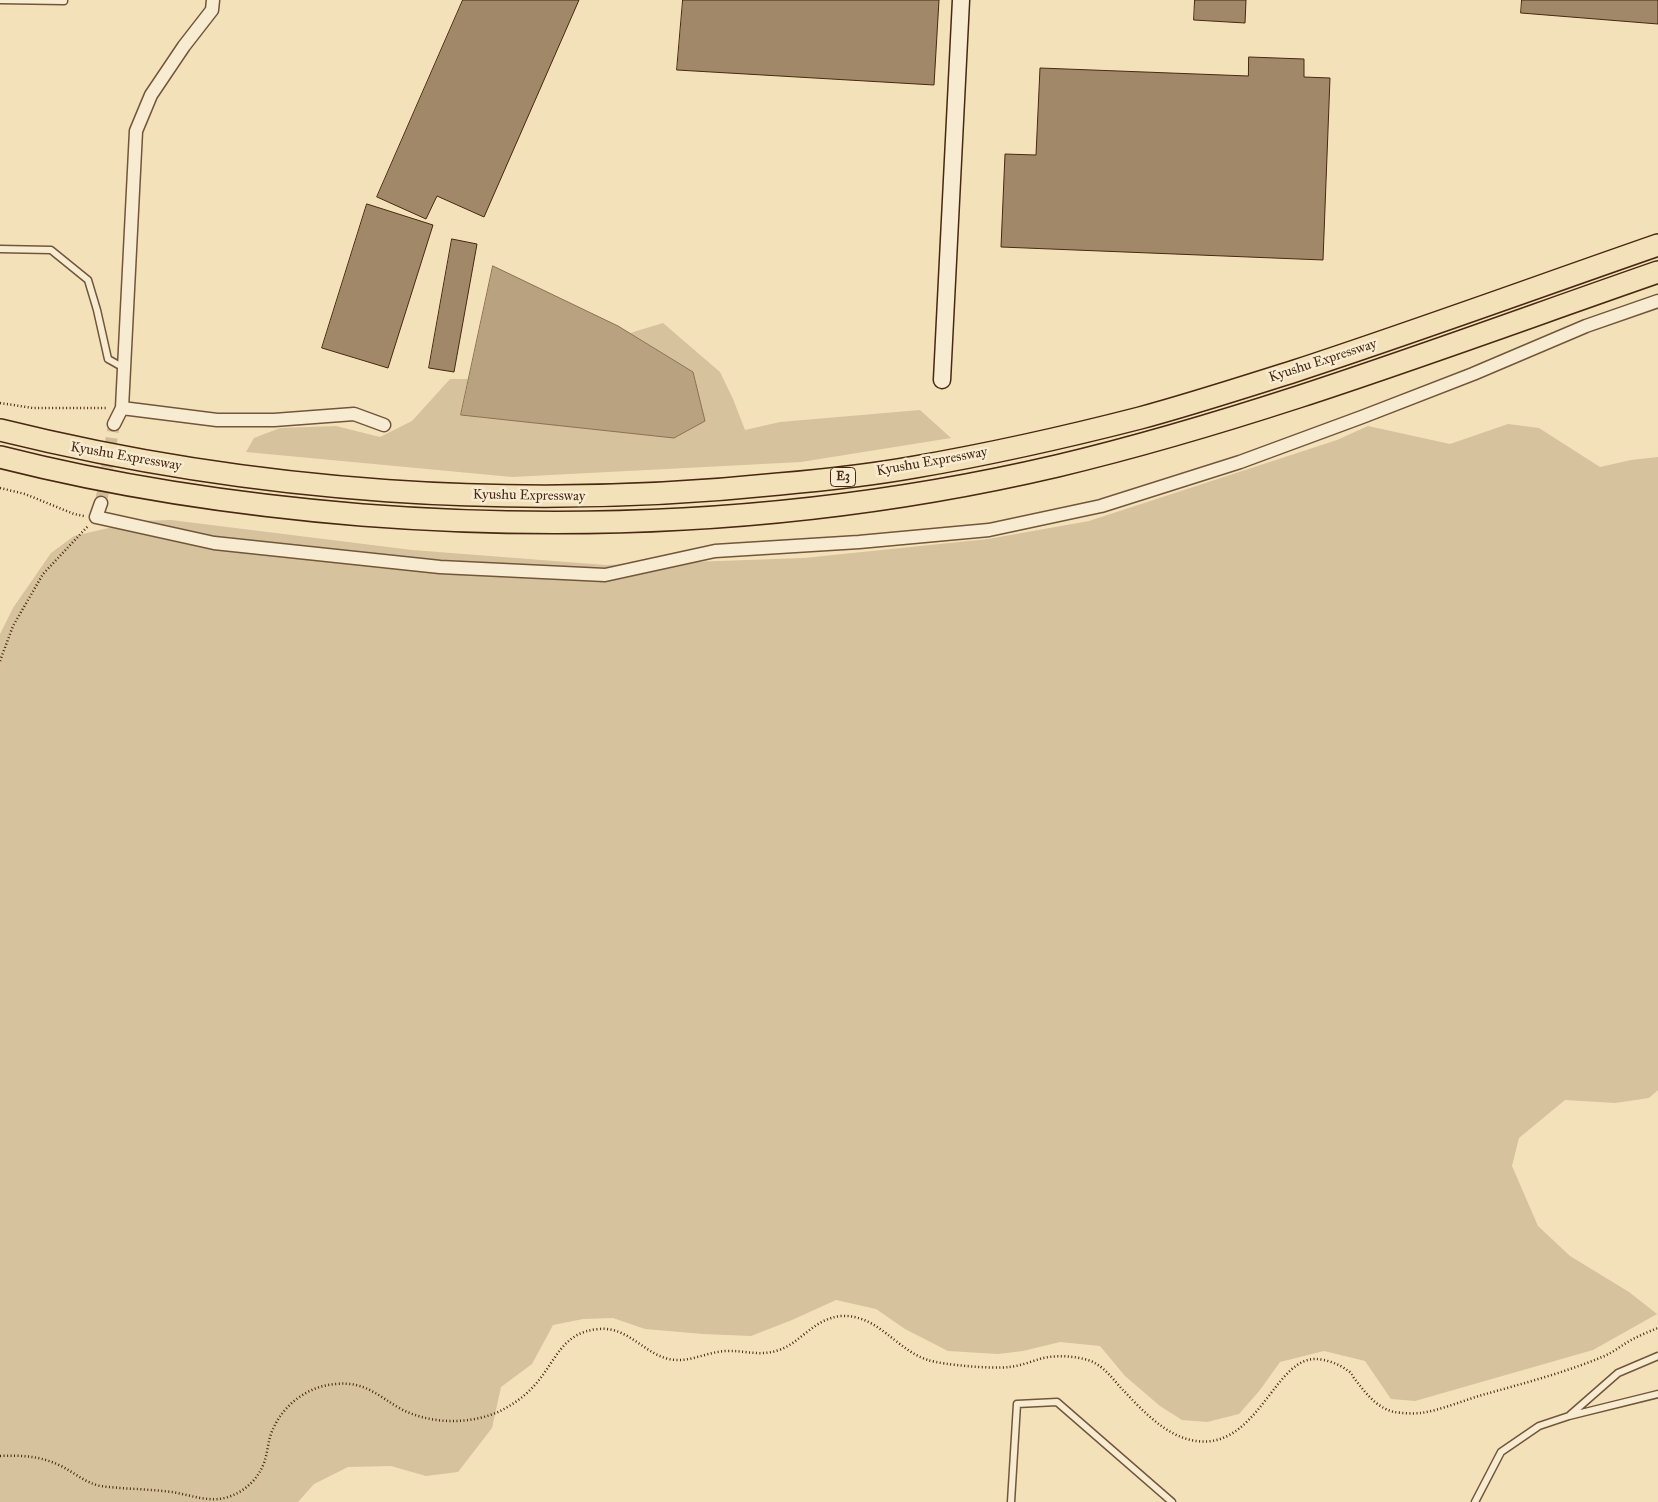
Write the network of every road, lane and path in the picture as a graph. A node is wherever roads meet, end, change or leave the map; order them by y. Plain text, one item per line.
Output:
1 (0, 0) edge
2 (213, 0) edge
3 (961, 0) edge
4 (64, 1) edge
5 (1658, 244) edge
6 (0, 249) edge
7 (1658, 272) edge
8 (1658, 301) edge
9 (124, 368) junction
10 (942, 380) dead end
11 (0, 403) edge
12 (122, 408) junction
13 (114, 424) tunnel mouth
14 (384, 425) dead end
15 (0, 430) edge
16 (0, 457) edge
17 (0, 488) edge
18 (101, 503) tunnel mouth
19 (96, 517) junction
20 (0, 661) edge
21 (1658, 1328) edge
22 (1658, 1356) edge
23 (1658, 1394) edge
24 (1569, 1416) junction
25 (0, 1456) edge
26 (1011, 1502) edge
27 (1172, 1502) edge
28 (1475, 1502) edge

1 - 4 lane
2 - 9 street
3 - 10 street
5 - 15 highway, Kyushu Expressway / E3
6 - 9 lane
7 - 16 highway, Kyushu Expressway / E3
8 - 19 street
9 - 12 street
11 - 12 path
12 - 13 street
12 - 14 street
17 - 19 path
18 - 19 street
19 - 20 path
21 - 25 path
22 - 24 lane
23 - 24 lane
24 - 28 lane
26 - 27 lane

